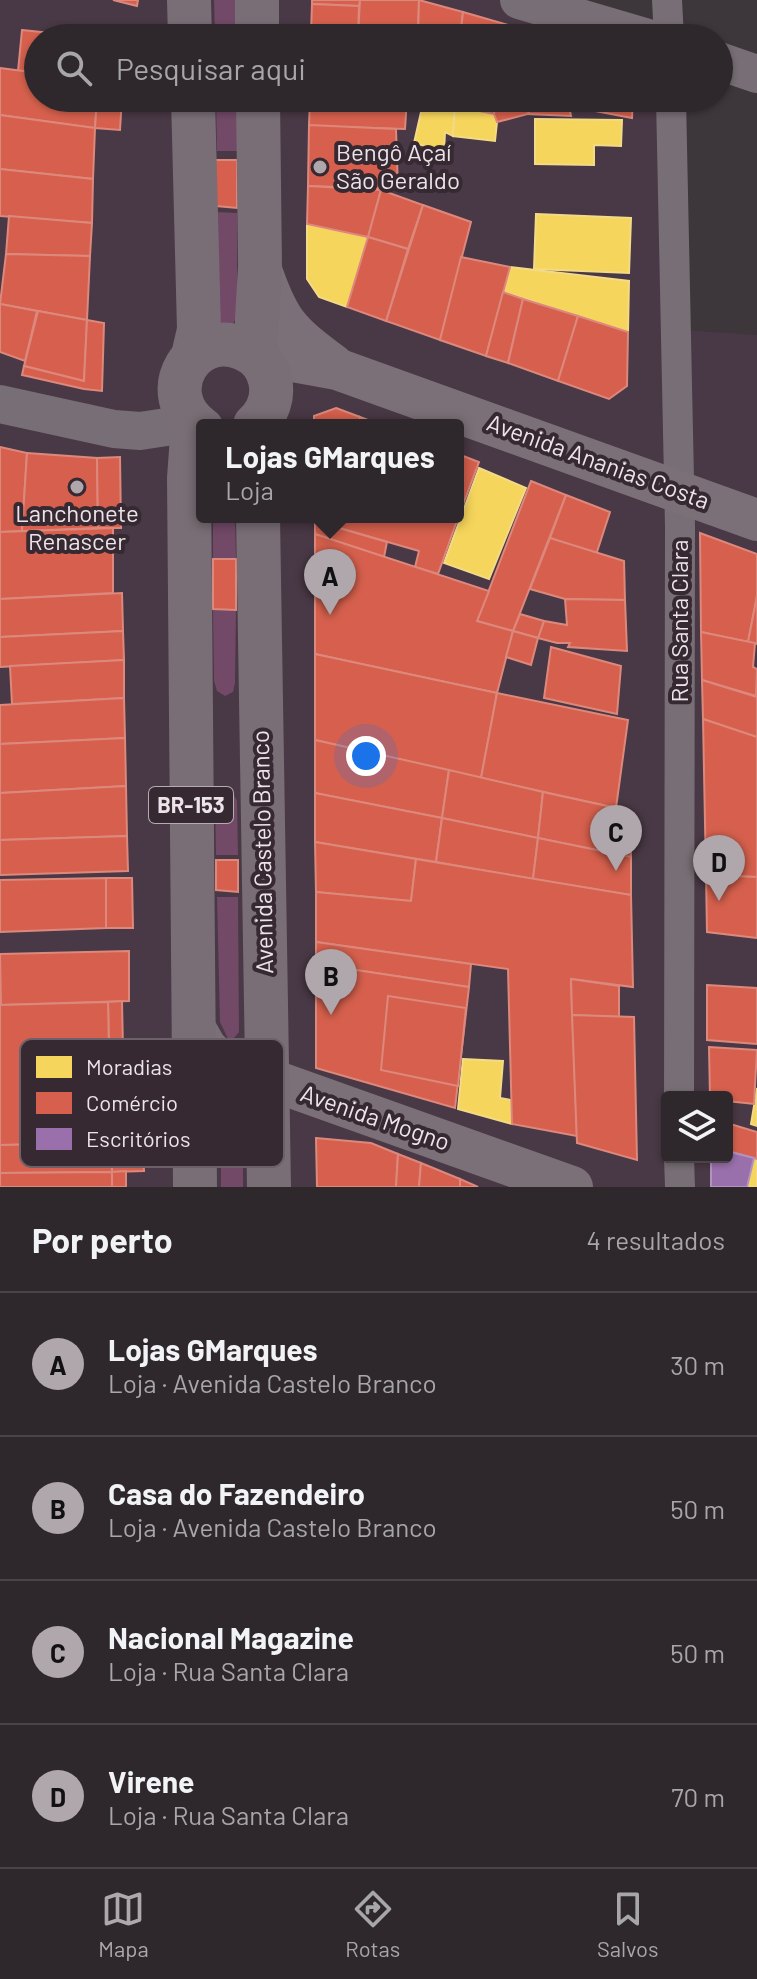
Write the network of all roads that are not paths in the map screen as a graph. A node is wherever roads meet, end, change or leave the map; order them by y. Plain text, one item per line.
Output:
1 (189, 0) edge
2 (257, 0) edge
3 (519, 0) edge
4 (667, 0) edge
5 (190, 24) edge
6 (257, 24) edge
7 (600, 24) edge
8 (668, 24) edge
9 (733, 66) edge
10 (757, 74) edge
11 (193, 112) edge
12 (258, 112) edge
13 (671, 112) edge
14 (260, 267) junction
15 (255, 354) junction
16 (193, 356) junction
17 (337, 369) junction
18 (0, 404) edge
19 (261, 419) edge
20 (196, 425) edge
21 (196, 426) edge
22 (196, 432) edge
23 (679, 492) junction
24 (757, 520) edge
25 (258, 523) edge
26 (191, 741) junction
27 (261, 743) junction
28 (194, 1027) junction
29 (194, 1039) edge
30 (201, 1039) edge
31 (267, 1039) edge
32 (284, 1086) edge
33 (679, 1091) edge
34 (679, 1163) edge
35 (195, 1167) edge
36 (269, 1167) edge
37 (195, 1187) edge
38 (269, 1187) edge
39 (572, 1187) edge
40 (680, 1187) edge

1 - 5 main road
2 - 6 main road
3 - 7 street
4 - 8 street
9 - 10 street
11 - 16 main road, BR-153
12 - 14 main road
13 - 23 street, Rua Santa Clara
14 - 15 main road
14 - 17 main road
15 - 16 main road
15 - 17 main road, Avenida Ananias Costa
15 - 19 main road
16 - 20 main road, BR-153
17 - 23 main road, Avenida Ananias Costa
18 - 21 street
22 - 26 main road, BR-153
23 - 24 main road, Avenida Ananias Costa
23 - 33 street, Rua Santa Clara
25 - 27 main road, Avenida Castelo Branco / BR-153
26 - 27 main road
26 - 28 main road, BR-153
27 - 31 main road, Avenida Castelo Branco / BR-153
28 - 29 main road, BR-153
28 - 30 main road, Avenida Mogno
32 - 39 main road, Avenida Mogno
34 - 40 street
35 - 37 main road, BR-153
36 - 38 main road, Avenida Castelo Branco / BR-153

